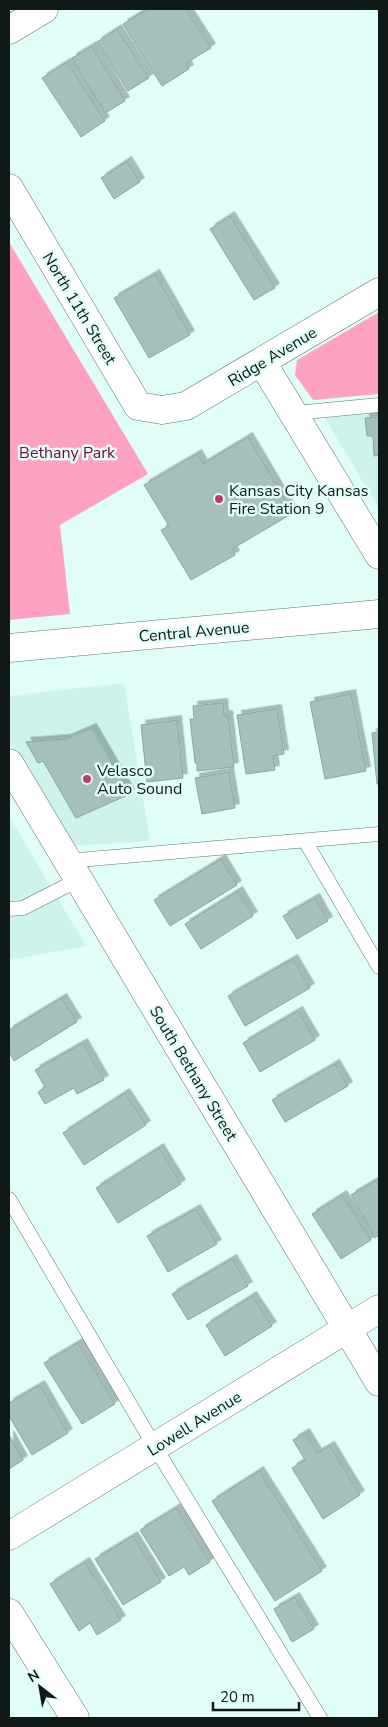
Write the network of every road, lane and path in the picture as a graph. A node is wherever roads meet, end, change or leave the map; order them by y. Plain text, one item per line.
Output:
1 (44, 9) edge
2 (9, 30) edge
3 (9, 188) edge
4 (379, 292) edge
5 (262, 362) junction
6 (379, 405) edge
7 (162, 410) joint
8 (295, 413) junction
9 (379, 555) edge
10 (379, 614) edge
11 (9, 648) edge
12 (9, 764) edge
13 (379, 834) edge
14 (305, 841) junction
15 (73, 870) junction
16 (9, 909) edge
17 (379, 967) edge
18 (9, 1199) edge
19 (379, 1308) edge
20 (347, 1328) junction
21 (379, 1382) edge
22 (156, 1447) junction
23 (9, 1536) edge
24 (9, 1613) edge
25 (75, 1718) edge
26 (320, 1718) edge

1 - 2 street
3 - 7 street, North 11th Street
4 - 5 street, Ridge Avenue
5 - 7 street, Ridge Avenue
5 - 8 street
6 - 8 lane
8 - 9 street
10 - 11 street, Central Avenue
12 - 15 street, South Bethany Street
13 - 14 lane
14 - 15 lane
14 - 17 lane
15 - 16 lane
15 - 20 street, South Bethany Street
18 - 22 lane
19 - 20 street, Lowell Avenue
20 - 21 street, South Bethany Street
20 - 22 street, Lowell Avenue
22 - 23 street, Lowell Avenue
22 - 26 lane
24 - 25 street

